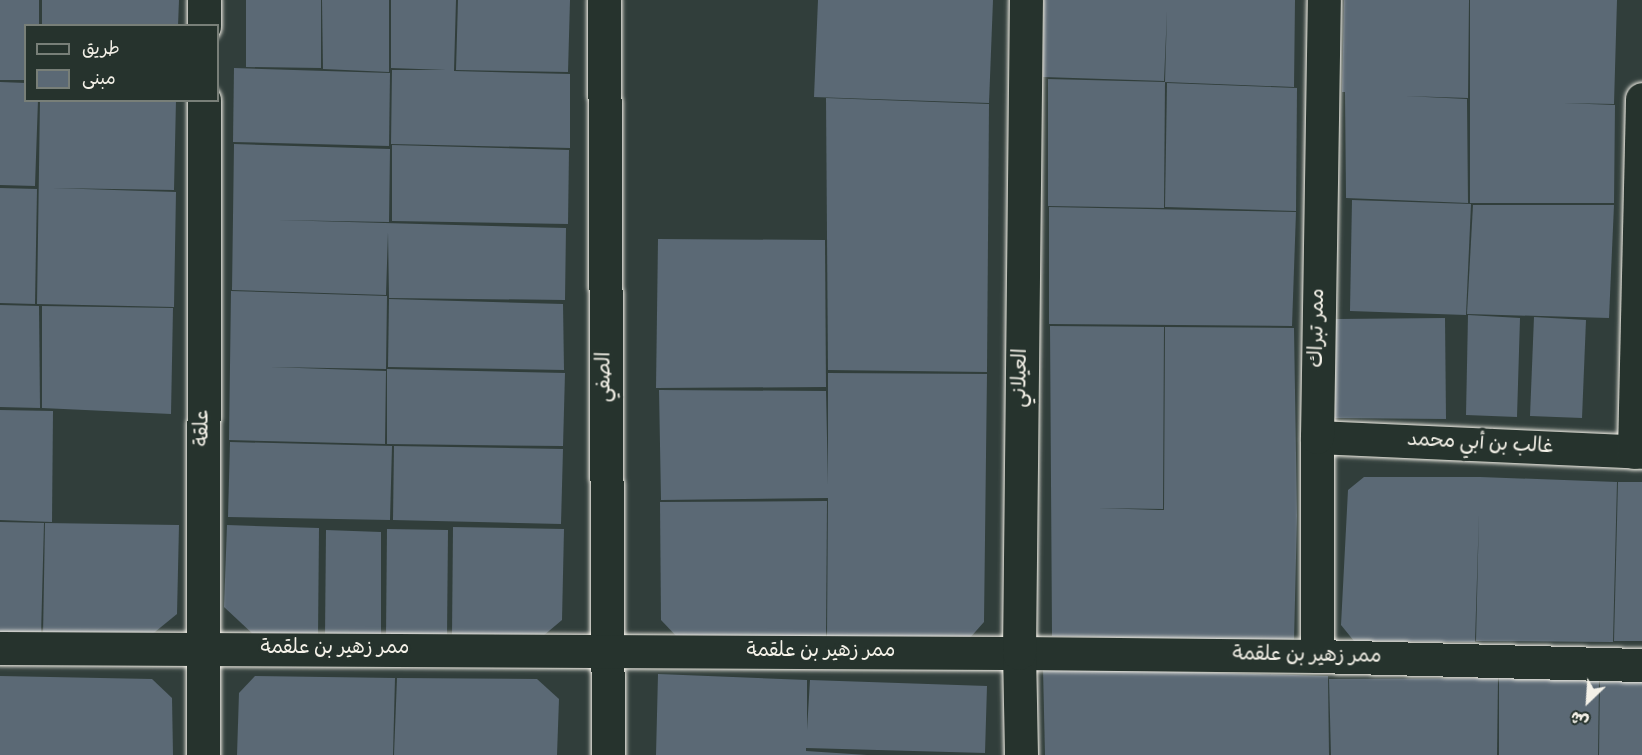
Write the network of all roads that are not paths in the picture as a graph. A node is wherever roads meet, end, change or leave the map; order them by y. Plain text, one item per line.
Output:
1 (204, 0) edge
2 (604, 0) edge
3 (1026, 0) edge
4 (1324, 0) edge
5 (204, 24) edge
6 (1642, 99) edge
7 (204, 102) edge
8 (1317, 437) junction
9 (1638, 452) edge
10 (0, 648) edge
11 (204, 648) junction
12 (607, 652) junction
13 (1019, 653) junction
14 (1317, 656) junction
15 (1642, 665) edge
16 (203, 755) edge
17 (608, 755) edge
18 (1021, 755) edge

1 - 5 street
2 - 12 street, الصفي
3 - 13 street, العيلاني
4 - 8 street, ممر تبراك
6 - 9 street
7 - 11 street, علقة
8 - 9 street, غالب بن أبي محمد
8 - 14 street, ممر تبراك
10 - 11 street, ممر زهير بن علقمة
11 - 12 street, ممر زهير بن علقمة
11 - 16 street, علقة
12 - 13 street, ممر زهير بن علقمة
12 - 17 street, الصفي
13 - 14 street, ممر زهير بن علقمة
13 - 18 street, العيلاني
14 - 15 street, ممر زهير بن علقمة

